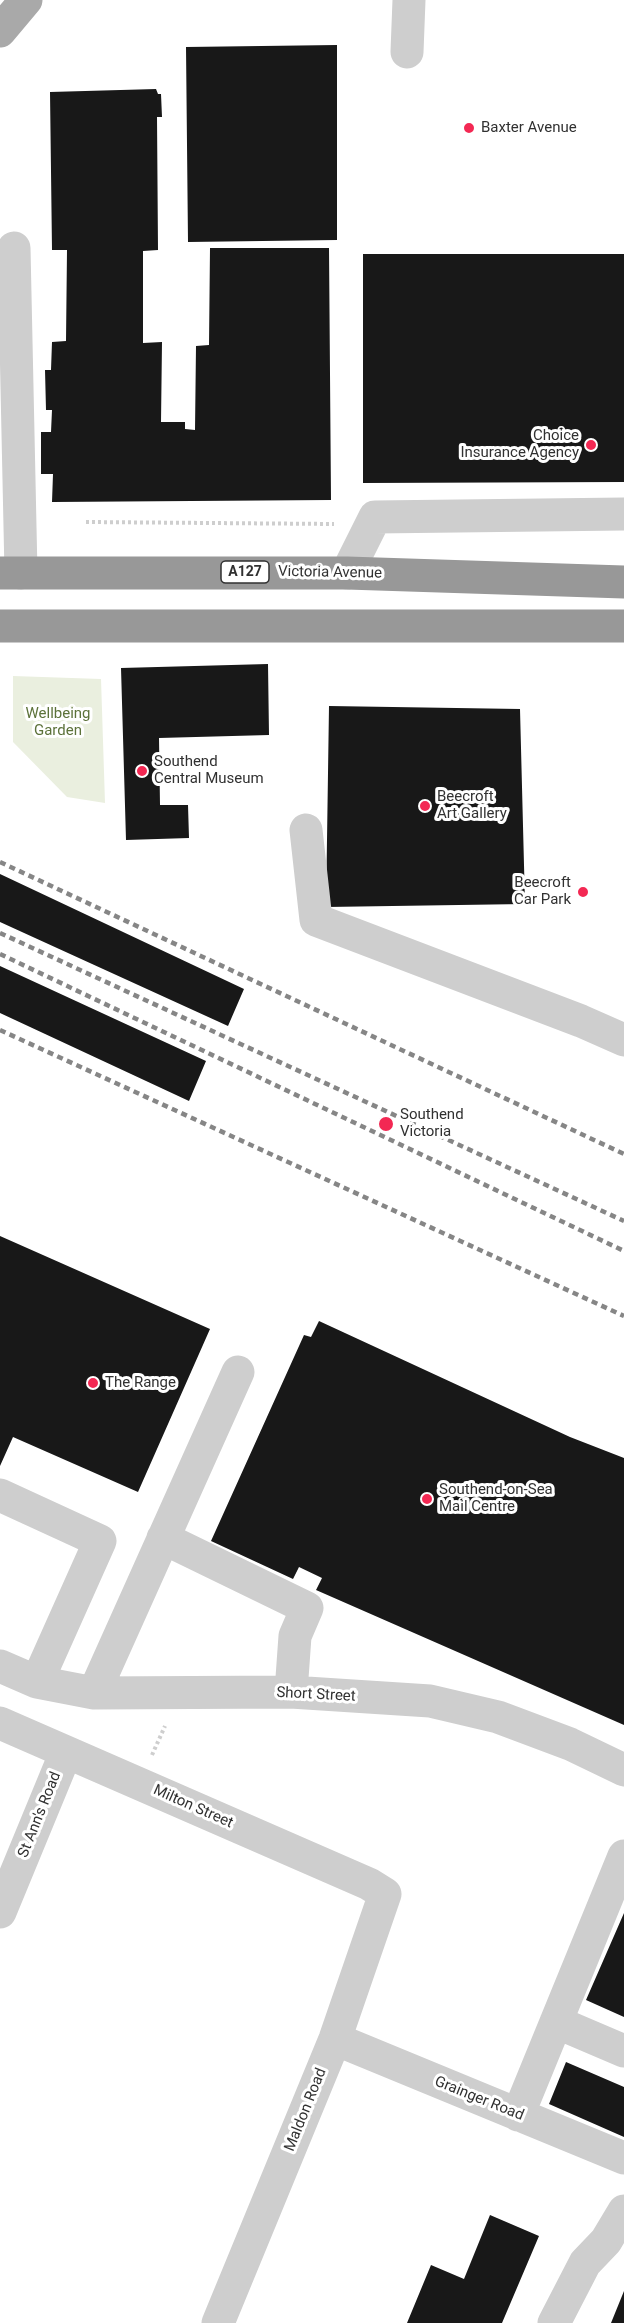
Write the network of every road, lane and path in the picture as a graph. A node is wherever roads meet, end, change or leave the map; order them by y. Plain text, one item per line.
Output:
1 (26, 0) edge
2 (410, 0) edge
3 (0, 31) edge
4 (407, 52) dead end
5 (14, 248) dead end
6 (624, 514) edge
7 (86, 522) dead end
8 (371, 526) junction
9 (10, 573) edge
10 (347, 573) junction
11 (624, 582) edge
12 (0, 626) edge
13 (624, 626) edge
14 (306, 830) dead end
15 (624, 1040) edge
16 (238, 1372) dead end
17 (0, 1495) edge
18 (163, 1539) junction
19 (0, 1666) edge
20 (37, 1682) junction
21 (179, 1692) junction
22 (291, 1692) junction
23 (94, 1693) junction
24 (0, 1723) edge
25 (66, 1752) junction
26 (624, 1770) edge
27 (140, 1784) junction
28 (624, 1856) edge
29 (386, 1894) joint
30 (0, 1912) edge
31 (556, 2022) junction
32 (335, 2039) junction
33 (624, 2051) edge
34 (518, 2115) junction
35 (624, 2158) edge
36 (624, 2211) edge
37 (218, 2323) edge
38 (554, 2323) edge

1 - 3 main road
2 - 4 street
5 - 9 street
6 - 8 street
7 - 8 path
8 - 10 street
9 - 10 highway, Victoria Avenue / A127
10 - 11 highway, Victoria Avenue / A127
12 - 13 highway
14 - 15 street
16 - 18 street
17 - 20 street
18 - 22 street
18 - 23 street
19 - 20 street, Short Street
20 - 23 street, Short Street
21 - 22 street, Short Street
21 - 23 street, Short Street
21 - 27 path
22 - 26 street, Short Street
24 - 25 street, Milton Street
25 - 27 street, Milton Street
25 - 30 street, St Ann's Road
27 - 29 street, Milton Street
28 - 31 street
29 - 32 street, Maldon Road
31 - 33 street
31 - 34 street
32 - 34 street, Grainger Road
32 - 37 street, Maldon Road
34 - 35 street, Grainger Road
36 - 38 street

